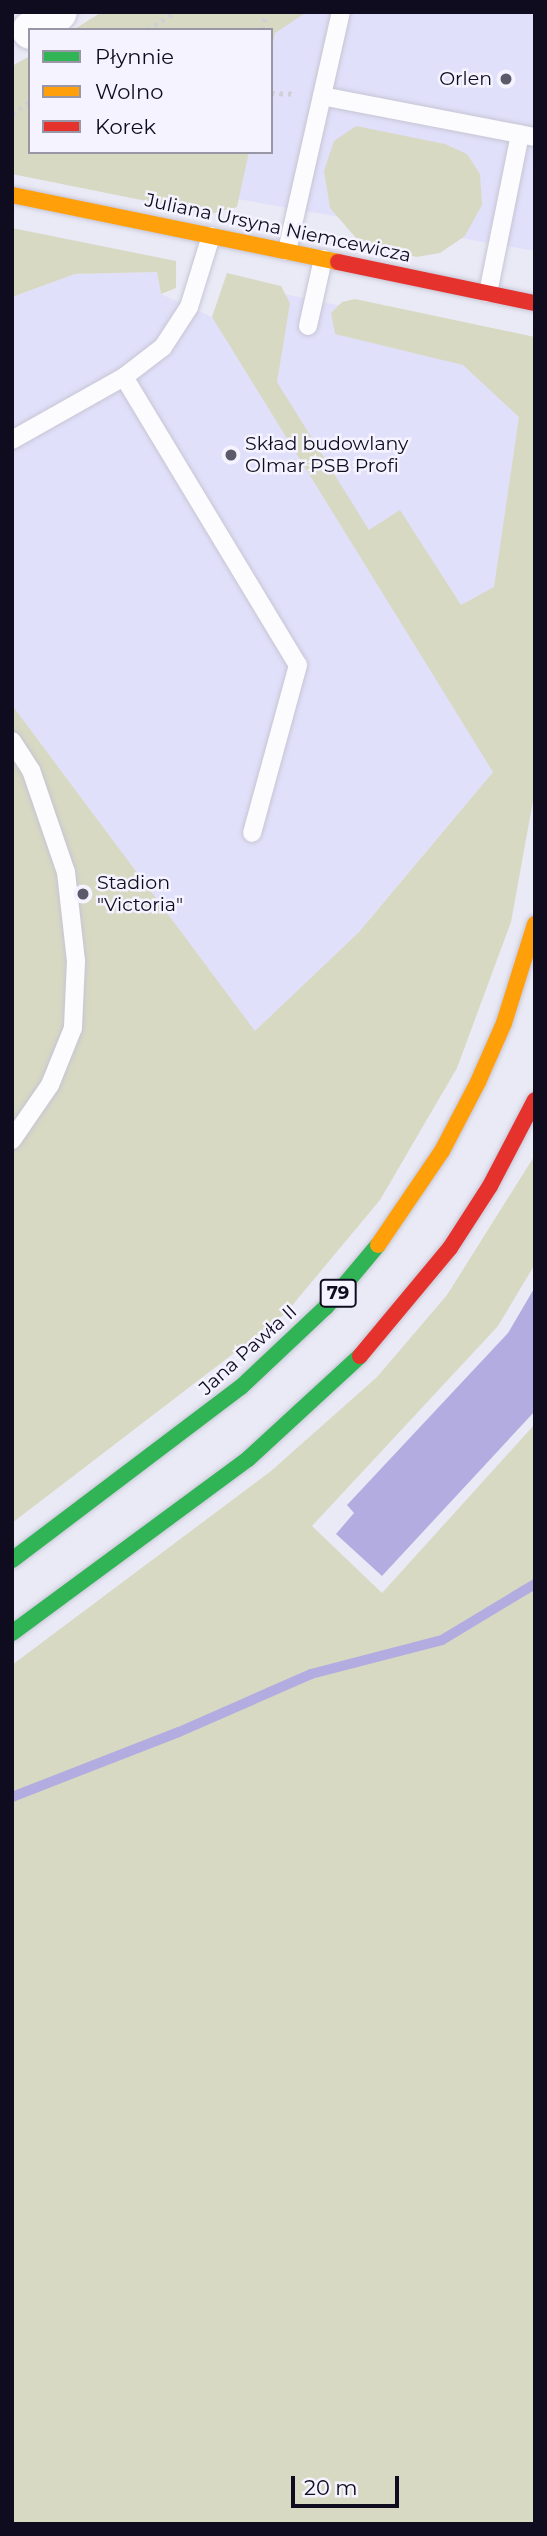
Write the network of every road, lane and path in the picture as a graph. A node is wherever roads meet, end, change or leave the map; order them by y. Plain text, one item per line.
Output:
1 (58, 12) edge
2 (176, 12) edge
3 (341, 12) edge
4 (33, 28) edge
5 (150, 28) edge
6 (28, 31) edge
7 (12, 42) edge
8 (322, 96) junction
9 (28, 102) edge
10 (12, 114) edge
11 (527, 136) edge
12 (12, 195) edge
13 (211, 236) junction
14 (286, 251) junction
15 (323, 259) junction
16 (488, 293) junction
17 (535, 303) edge
18 (308, 326) dead end
19 (124, 377) junction
20 (12, 440) edge
21 (12, 741) edge
22 (252, 833) dead end
23 (535, 923) edge
24 (535, 1100) edge
25 (12, 1140) edge
26 (12, 1560) edge
27 (12, 1633) edge

1 - 4 street
2 - 5 path
3 - 8 lane
6 - 7 street
8 - 11 lane
8 - 14 lane
9 - 10 path
11 - 16 lane
12 - 13 main road, Juliana Ursyna Niemcewicza
13 - 14 main road, Juliana Ursyna Niemcewicza
13 - 19 lane
14 - 15 main road, Juliana Ursyna Niemcewicza
15 - 16 main road, Juliana Ursyna Niemcewicza
15 - 18 lane
16 - 17 main road, Juliana Ursyna Niemcewicza
19 - 20 lane
19 - 22 lane
21 - 25 lane
23 - 26 main road, Jana Pawła II / 79
24 - 27 main road

